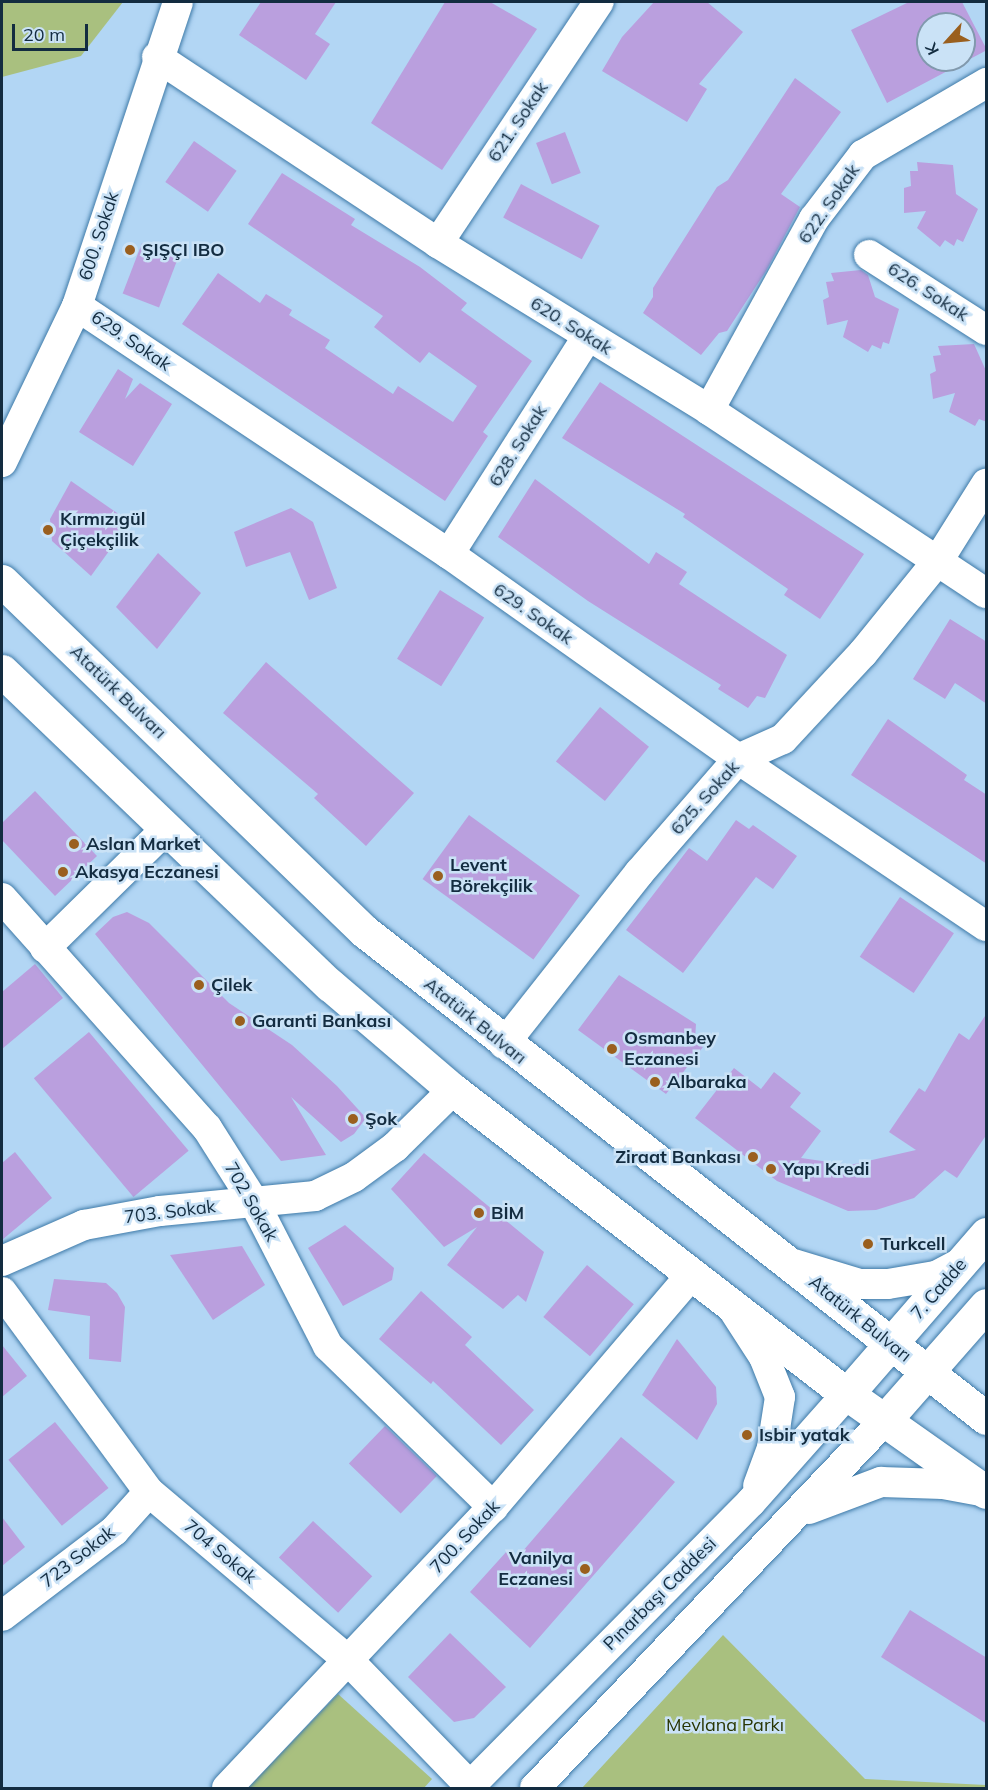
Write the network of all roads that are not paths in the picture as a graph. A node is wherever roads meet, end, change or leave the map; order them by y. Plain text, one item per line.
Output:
1 (178, 2) edge
2 (599, 2) edge
3 (157, 57) junction
4 (987, 83) edge
5 (438, 243) junction
6 (869, 255) dead end
7 (77, 306) junction
8 (987, 330) edge
9 (587, 337) junction
10 (710, 410) junction
11 (2, 462) edge
12 (987, 484) edge
13 (449, 554) junction
14 (939, 559) junction
15 (2, 581) edge
16 (987, 593) edge
17 (2, 671) edge
18 (738, 759) junction
19 (165, 830) junction
20 (2, 898) edge
21 (987, 926) edge
22 (45, 948) junction
23 (504, 1044) junction
24 (453, 1090) junction
25 (254, 1202) junction
26 (987, 1234) edge
27 (2, 1261) edge
28 (962, 1262) junction
29 (792, 1263) junction
30 (691, 1275) junction
31 (2, 1292) edge
32 (987, 1305) edge
33 (732, 1307) junction
34 (891, 1344) junction
35 (928, 1374) junction
36 (847, 1395) junction
37 (987, 1418) edge
38 (884, 1421) junction
39 (149, 1492) junction
40 (986, 1492) edge
41 (751, 1502) junction
42 (494, 1507) junction
43 (796, 1516) junction
44 (2, 1616) edge
45 (349, 1661) junction
46 (469, 1787) edge
47 (226, 1788) edge
48 (535, 1788) edge

1 - 3 street, 600. Sokak
2 - 5 street, 621. Sokak
3 - 5 street, 620. Sokak
3 - 7 street, 600. Sokak
4 - 10 street, 622. Sokak
5 - 9 street, 620. Sokak
6 - 8 street, 626. Sokak
7 - 11 street, 600. Sokak
7 - 13 street, 629. Sokak
9 - 10 street, 620. Sokak
9 - 13 street, 628. Sokak
10 - 14 street, 620. Sokak
12 - 14 street, 625. Sokak
13 - 18 street, 629. Sokak
14 - 16 street, 620. Sokak
14 - 18 street, 625. Sokak
15 - 23 main road, Atatürk Bulvarı
17 - 19 main road
18 - 21 street, 629. Sokak
18 - 23 street, 625. Sokak
19 - 22 street
19 - 24 main road
20 - 22 street, 702 Sokak
22 - 25 street, 702 Sokak
23 - 29 main road, Atatürk Bulvarı
24 - 25 street, 703. Sokak
24 - 30 main road
25 - 27 street, 703. Sokak
25 - 42 street, 702 Sokak
26 - 28 main road, 7. Cadde
28 - 29 street
28 - 34 main road, 7. Cadde
29 - 34 main road, Atatürk Bulvarı
30 - 33 main road
30 - 42 street, 700. Sokak
31 - 39 street, 704 Sokak
32 - 35 main road
33 - 36 main road
33 - 41 street
34 - 35 main road, Atatürk Bulvarı
34 - 36 main road, 7. Cadde
35 - 37 main road, Atatürk Bulvarı
35 - 38 main road
36 - 38 main road
36 - 41 street, Pınarbaşı Caddesi
38 - 40 main road
38 - 43 street
39 - 44 street, 723 Sokak
39 - 45 street, 704 Sokak
40 - 43 street
41 - 46 street, Pınarbaşı Caddesi
42 - 45 street, 700. Sokak
43 - 48 street
45 - 46 street, 704 Sokak
45 - 47 street, 700. Sokak

